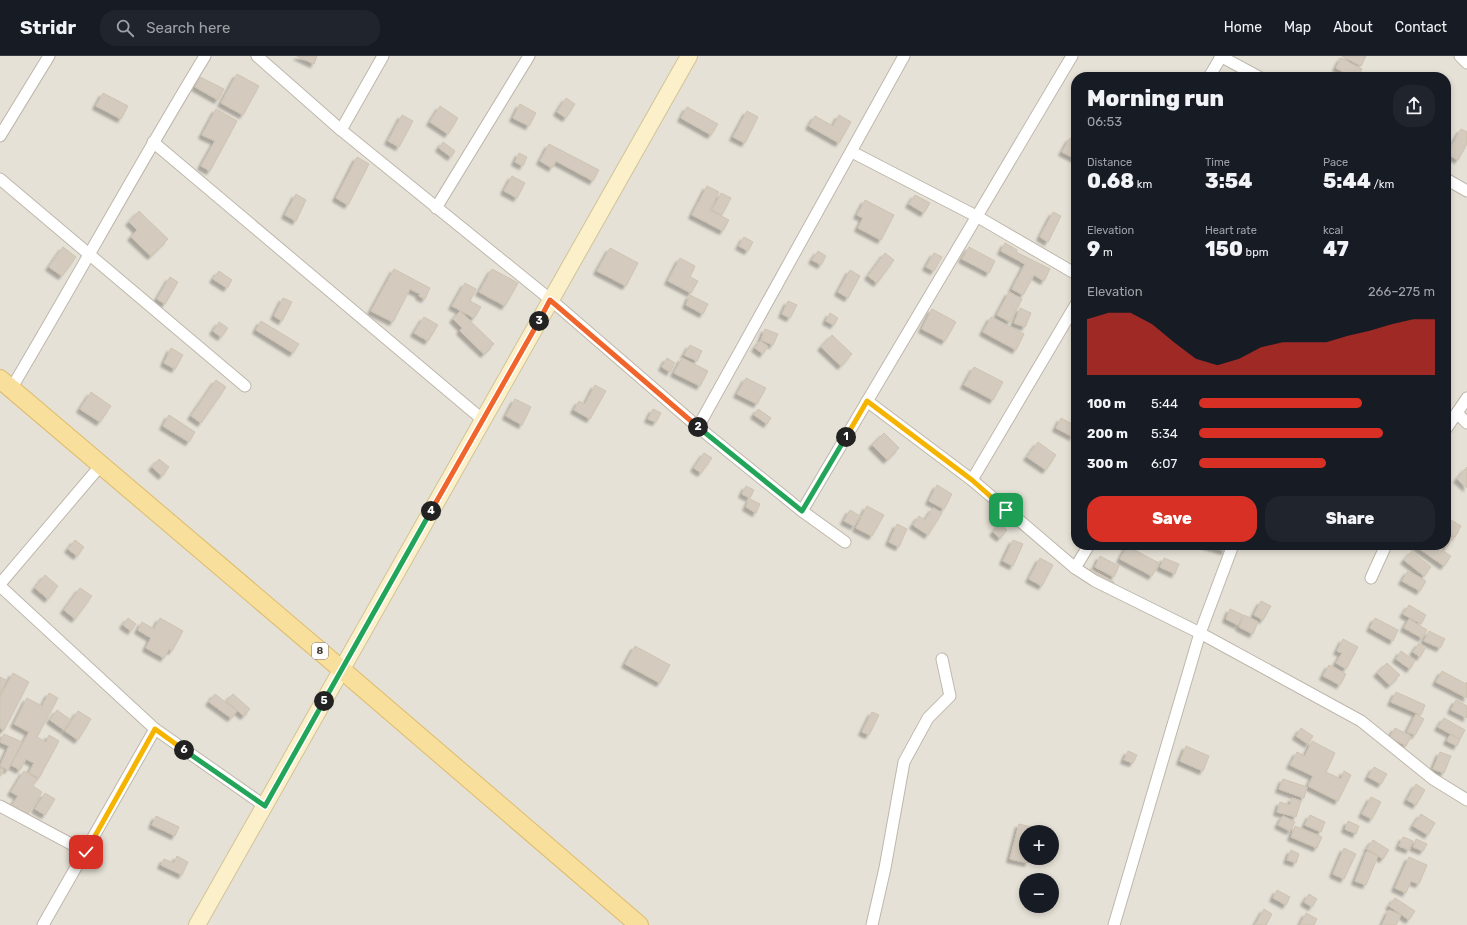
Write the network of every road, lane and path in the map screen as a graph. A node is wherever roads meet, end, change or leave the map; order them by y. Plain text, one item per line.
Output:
1 (48, 56) edge
2 (205, 56) edge
3 (257, 56) edge
4 (383, 56) edge
5 (529, 56) edge
6 (689, 56) edge
7 (904, 56) edge
8 (1072, 56) edge
9 (1221, 56) edge
10 (1460, 56) edge
11 (1467, 63) edge
12 (1212, 72) edge
13 (1249, 72) edge
14 (341, 130) junction
15 (0, 136) edge
16 (153, 142) junction
17 (852, 152) junction
18 (0, 179) edge
19 (1451, 185) edge
20 (1467, 191) edge
21 (436, 208) junction
22 (978, 217) junction
23 (90, 255) junction
24 (1071, 271) edge
25 (550, 300) junction
26 (1071, 312) edge
27 (6, 384) edge
28 (245, 386) dead end
29 (1467, 398) edge
30 (867, 401) junction
31 (1457, 413) junction
32 (483, 420) junction
33 (1451, 422) edge
34 (1467, 423) edge
35 (698, 427) junction
36 (101, 465) junction
37 (972, 480) junction
38 (802, 511) junction
39 (845, 542) dead end
40 (1086, 550) edge
41 (1231, 550) edge
42 (1384, 550) edge
43 (1075, 568) junction
44 (1370, 578) dead end
45 (0, 585) edge
46 (1200, 633) junction
47 (942, 659) dead end
48 (342, 669) junction
49 (155, 729) junction
50 (1467, 800) edge
51 (0, 806) edge
52 (265, 806) junction
53 (86, 852) junction
54 (43, 925) edge
55 (197, 925) edge
56 (639, 925) edge
57 (872, 925) edge
58 (1114, 925) edge

1 - 15 street
2 - 16 street
3 - 14 street
4 - 14 street
5 - 21 street
6 - 25 street
7 - 17 street
8 - 22 street
9 - 12 street
9 - 13 street
10 - 11 street
14 - 21 street
16 - 23 street
16 - 32 street
17 - 22 street
17 - 35 street
18 - 23 street
19 - 20 street
21 - 25 street
22 - 24 street
22 - 30 street
23 - 27 street
23 - 28 street
25 - 32 street
25 - 35 street
26 - 37 street
27 - 36 main road, 8
29 - 31 street
30 - 37 street
30 - 38 street
31 - 33 street
31 - 34 street
32 - 48 street
35 - 38 street
36 - 45 street
36 - 48 main road, 8
37 - 43 street
38 - 39 street
40 - 43 street
41 - 46 street
42 - 44 street
43 - 46 street
45 - 49 street
46 - 50 street
46 - 58 street
47 - 57 street
48 - 52 street
48 - 56 main road, 8
49 - 52 street
49 - 53 street
51 - 53 street
52 - 55 street
53 - 54 street

